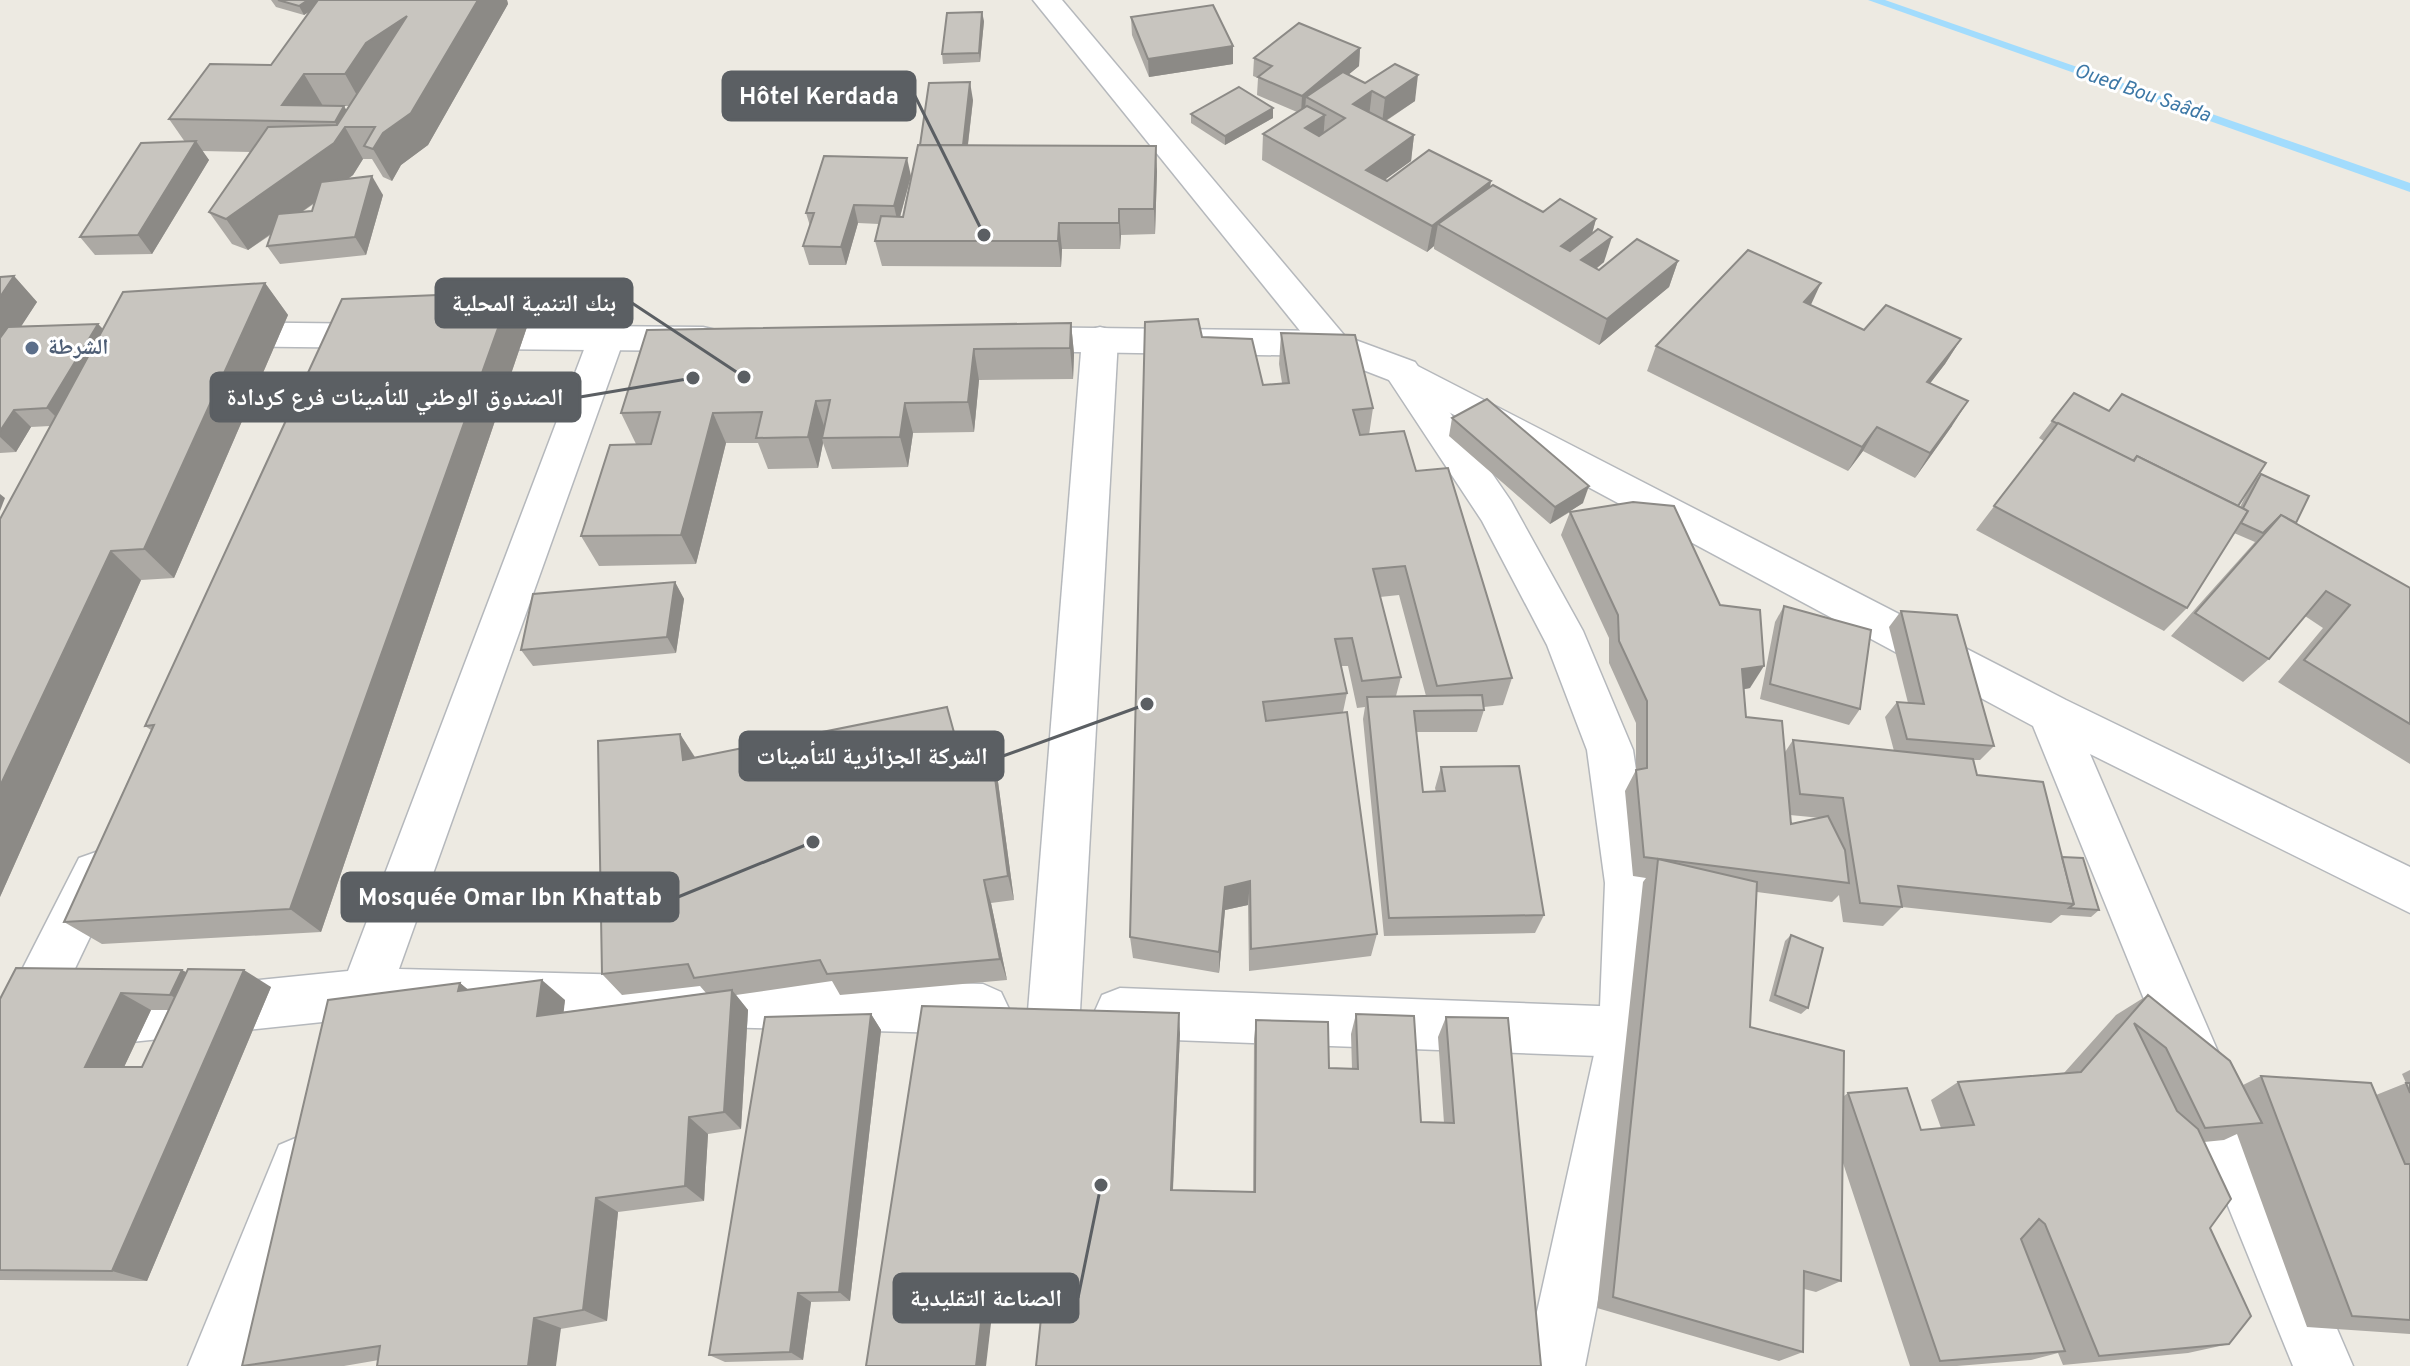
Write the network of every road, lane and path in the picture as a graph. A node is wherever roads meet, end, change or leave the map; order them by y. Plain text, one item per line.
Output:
1 (1047, 0) edge
2 (188, 334) edge
3 (361, 336) junction
4 (606, 339) junction
5 (734, 339) edge
6 (973, 339) edge
7 (1100, 339) junction
8 (1331, 344) junction
9 (1402, 371) junction
10 (340, 379) edge
11 (2050, 713) junction
12 (117, 833) edge
13 (2410, 891) edge
14 (367, 993) junction
15 (1054, 1011) junction
16 (1625, 1032) junction
17 (6, 1044) edge
18 (338, 1065) edge
19 (315, 1122) edge
20 (218, 1366) edge
21 (1555, 1366) edge
22 (2323, 1366) edge

1 - 8 street
2 - 3 street
3 - 4 street
3 - 10 street
4 - 5 street
4 - 14 street
6 - 7 street
7 - 8 street
7 - 15 street
8 - 9 street
9 - 11 street
9 - 16 street
11 - 13 street
11 - 22 street
12 - 17 street
14 - 15 street
14 - 17 street
14 - 18 street
15 - 16 street
16 - 21 street
19 - 20 street

